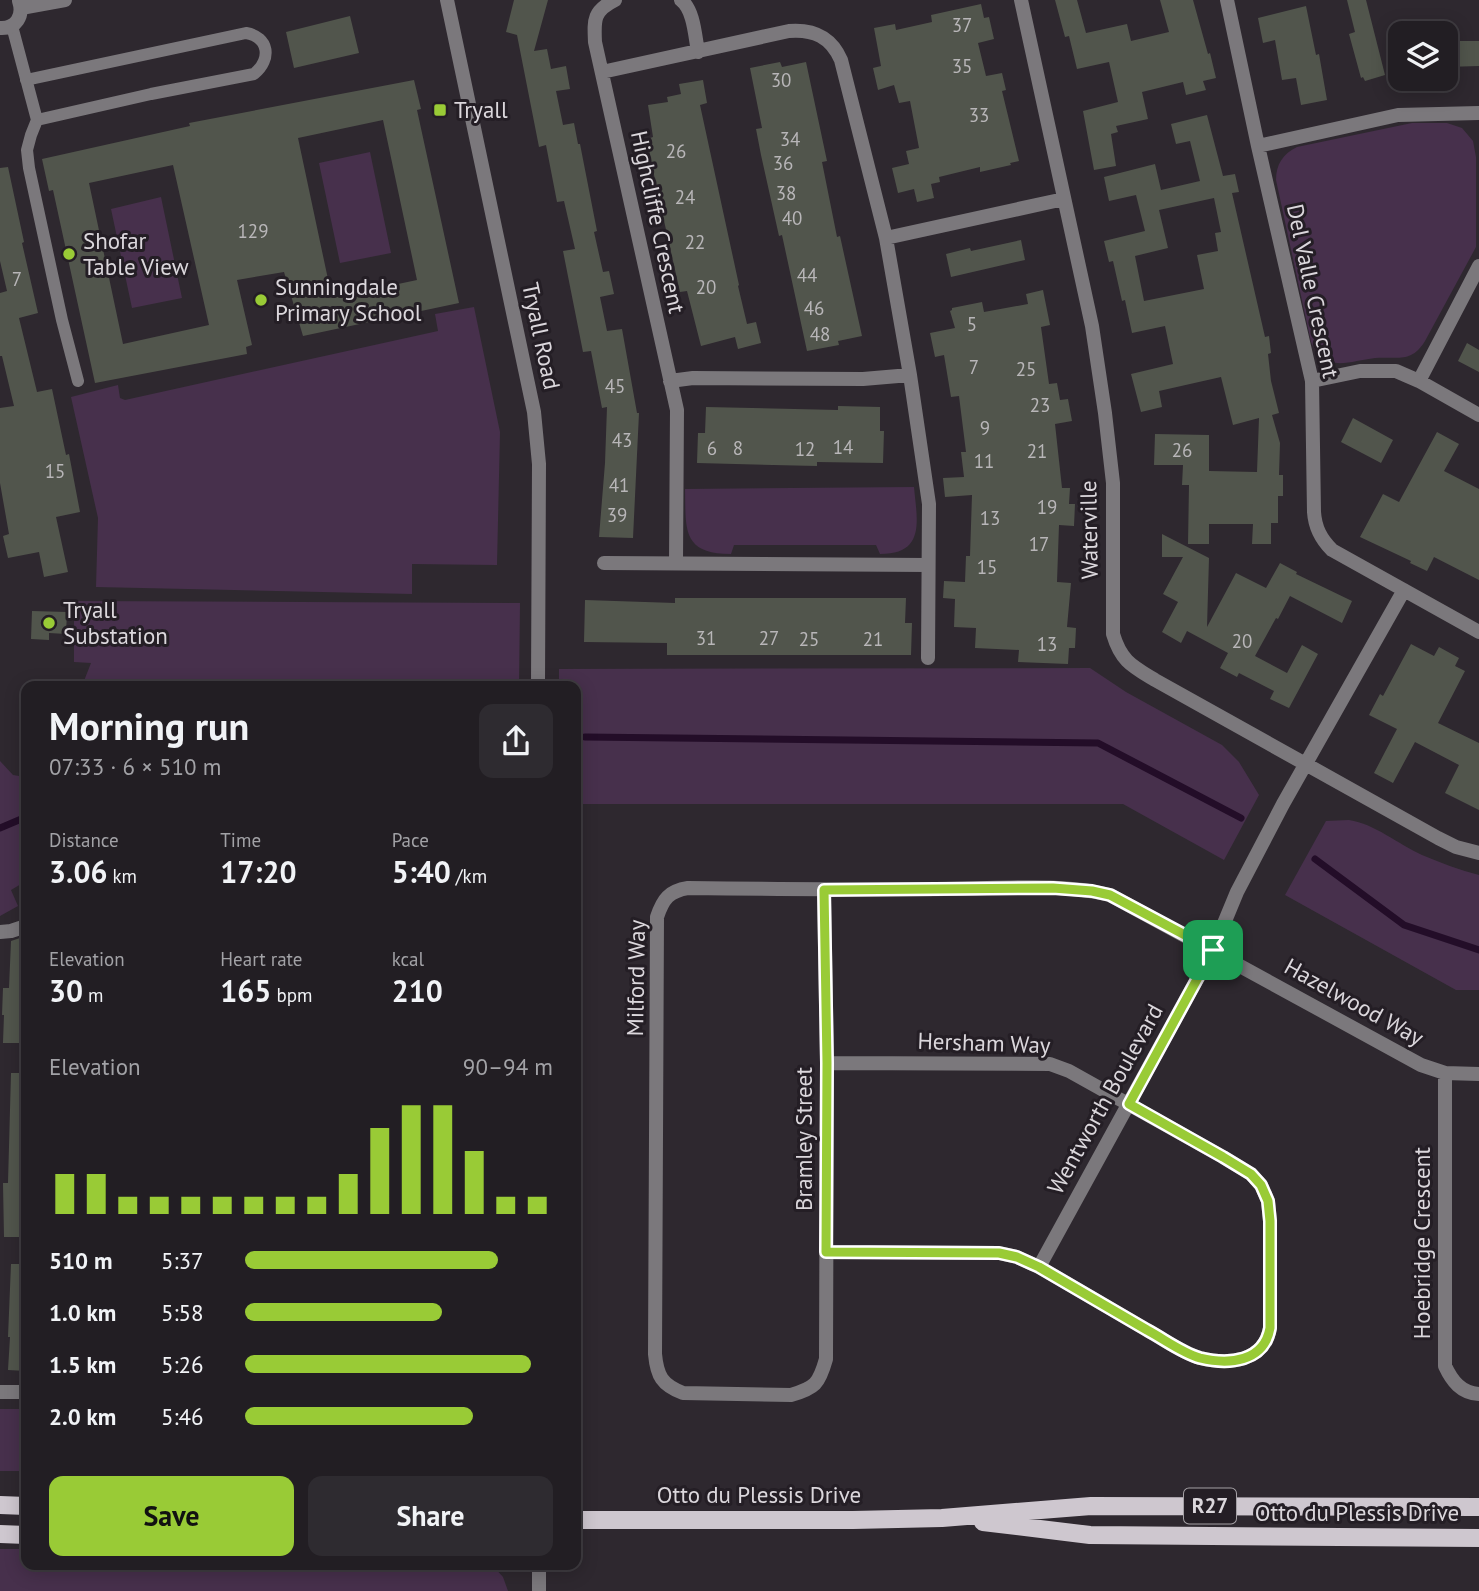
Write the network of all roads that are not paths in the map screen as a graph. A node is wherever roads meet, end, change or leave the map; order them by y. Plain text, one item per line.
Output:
1 (65, 0) edge
2 (447, 0) edge
3 (615, 0) edge
4 (681, 0) edge
5 (1021, 0) edge
6 (1227, 0) edge
7 (20, 4) edge
8 (6, 27) edge
9 (698, 52) junction
10 (602, 72) junction
11 (26, 80) junction
12 (1479, 113) edge
13 (37, 120) junction
14 (1258, 146) junction
15 (1064, 199) junction
16 (886, 238) junction
17 (1479, 266) edge
18 (910, 375) junction
19 (78, 381) dead end
20 (670, 381) junction
21 (1419, 381) junction
22 (1312, 382) junction
23 (1479, 415) edge
24 (604, 563) dead end
25 (676, 563) junction
26 (929, 565) junction
27 (1404, 590) junction
28 (1479, 632) edge
29 (928, 658) dead end
30 (538, 681) edge
31 (1306, 765) junction
32 (1479, 853) edge
33 (824, 890) junction
34 (21, 928) edge
35 (0, 932) edge
36 (1213, 950) junction
37 (827, 1063) junction
38 (1445, 1073) junction
39 (1479, 1074) edge
40 (1129, 1104) junction
41 (826, 1252) junction
42 (1039, 1267) junction
43 (815, 1385) joint
44 (0, 1392) edge
45 (21, 1392) edge
46 (1479, 1394) edge
47 (0, 1505) edge
48 (21, 1506) edge
49 (1479, 1507) edge
50 (942, 1518) junction
51 (581, 1520) edge
52 (0, 1535) edge
53 (21, 1535) edge
54 (1479, 1538) edge
55 (540, 1570) edge
56 (539, 1591) edge

1 - 7 street
2 - 30 street, Tryall Road
3 - 10 street, Highcliffe Crescent
4 - 9 street
5 - 15 street, Waterville
6 - 14 street, Del Valle Crescent
7 - 8 street
8 - 11 lane
9 - 10 street
9 - 16 street
10 - 20 street, Highcliffe Crescent
11 - 13 lane
11 - 13 lane
12 - 14 street
13 - 19 lane
14 - 22 street, Del Valle Crescent
15 - 16 street
15 - 31 street, Waterville
16 - 18 street
17 - 21 street
18 - 20 street
18 - 26 street
20 - 25 street, Highcliffe Crescent
21 - 22 street
21 - 23 street
22 - 27 street, Del Valle Crescent
24 - 25 street
25 - 26 street
26 - 29 street
27 - 28 street, Del Valle Crescent
27 - 31 street
31 - 32 street, Waterville
31 - 36 street, Wentworth Boulevard
33 - 36 street, Milford Way
33 - 37 street, Bramley Street
33 - 43 street, Milford Way
34 - 35 street
36 - 38 street, Hazelwood Way
36 - 40 street, Wentworth Boulevard
37 - 40 street, Hersham Way
37 - 41 street, Bramley Street
38 - 39 street, Hazelwood Way
38 - 46 street, Hoebridge Crescent
40 - 42 street, Wentworth Boulevard
40 - 42 street, Hersham Way
41 - 42 street, Hersham Way
41 - 43 street, Bramley Street
44 - 45 street
47 - 48 main road
49 - 50 main road, Otto du Plessis Drive / R27
50 - 51 main road, Otto du Plessis Drive / R27
50 - 54 main road, Otto du Plessis Drive / R27
52 - 53 main road
55 - 56 street

